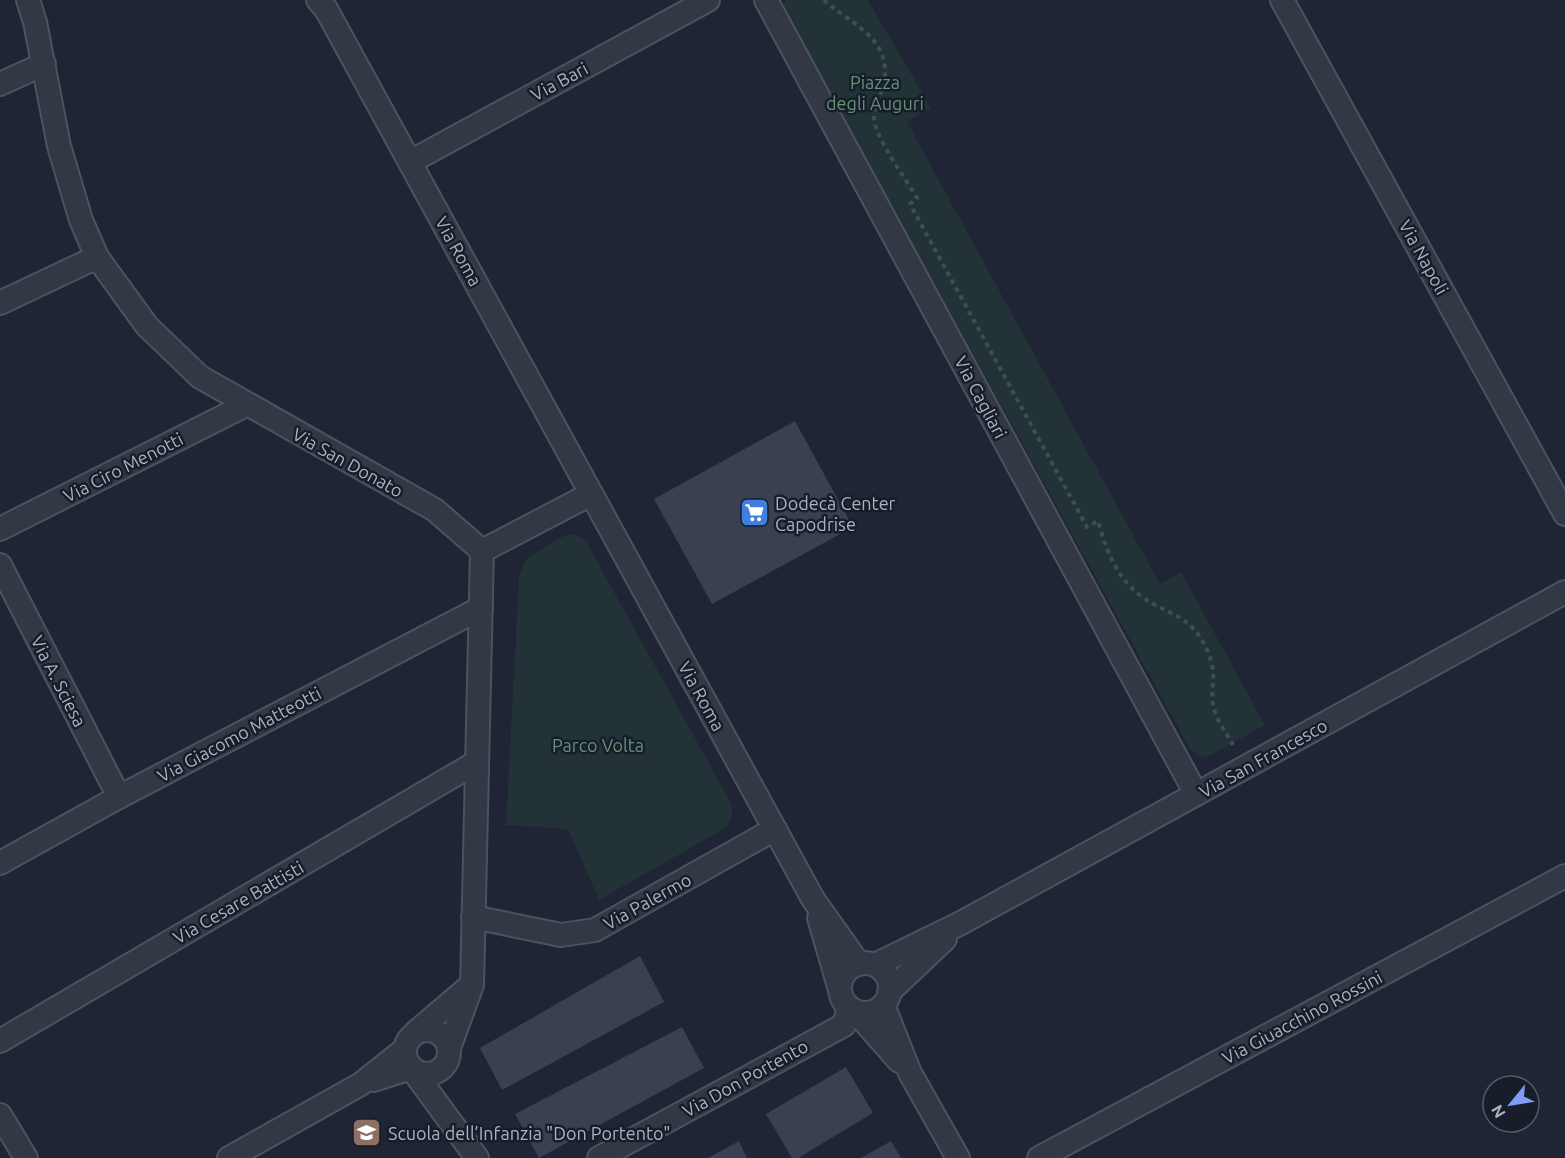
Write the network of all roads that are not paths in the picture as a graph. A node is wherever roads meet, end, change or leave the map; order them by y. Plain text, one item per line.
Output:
1 (28, 0) edge
2 (708, 0) edge
3 (766, 0) edge
4 (1282, 0) edge
5 (322, 3) edge
6 (44, 64) junction
7 (0, 84) edge
8 (410, 162) junction
9 (98, 257) junction
10 (0, 303) edge
11 (246, 405) junction
12 (591, 494) junction
13 (1565, 514) edge
14 (0, 529) edge
15 (482, 551) junction
16 (0, 565) edge
17 (1565, 592) edge
18 (481, 608) junction
19 (477, 762) junction
20 (1196, 794) junction
21 (119, 797) junction
22 (775, 829) junction
23 (0, 863) edge
24 (1565, 876) edge
25 (813, 899) junction
26 (473, 917) junction
27 (961, 923) junction
28 (867, 964) junction
29 (472, 985) junction
30 (886, 998) junction
31 (848, 1003) junction
32 (0, 1041) edge
33 (449, 1048) junction
34 (411, 1050) junction
35 (441, 1069) junction
36 (910, 1073) junction
37 (0, 1115) edge
38 (452, 1121) junction
39 (26, 1158) edge
40 (229, 1158) edge
41 (477, 1158) edge
42 (599, 1158) edge
43 (958, 1158) edge
44 (1039, 1158) edge

1 - 6 street, Via San Donato
2 - 8 street, Via Bari
3 - 20 street, Via Cagliari
4 - 13 street, Via Napoli
5 - 8 street, Via Roma
6 - 7 street
6 - 9 street, Via San Donato
8 - 12 street, Via Roma
9 - 10 street
9 - 11 street, Via San Donato
11 - 14 street, Via Ciro Menotti
11 - 15 street, Via San Donato
12 - 15 street
12 - 22 street, Via Roma
15 - 18 street
16 - 21 street, Via A. Sciesa
17 - 20 street, Via San Francesco
18 - 19 street
18 - 21 street, Via Giacomo Matteotti
19 - 26 street
19 - 32 street, Via Cesare Battisti
20 - 27 street, Via San Francesco
21 - 23 street, Via Giacomo Matteotti
22 - 25 street, Via Roma
22 - 26 street, Via Palermo
24 - 44 street, Via Giuacchino Rossini
25 - 28 street, Via Roma
25 - 31 street, Via Roma
26 - 29 street
27 - 28 street, Via San Francesco
27 - 30 street, Via San Francesco
28 - 30 street
28 - 31 street
29 - 33 street
29 - 34 street
30 - 31 street
30 - 36 street, Via Roma
31 - 36 street, Via Roma
31 - 42 street, Via Don Portento
33 - 34 street
33 - 35 street
34 - 35 street
34 - 38 street
34 - 40 street
35 - 38 street
36 - 43 street, Via Roma
37 - 39 street
38 - 41 street

